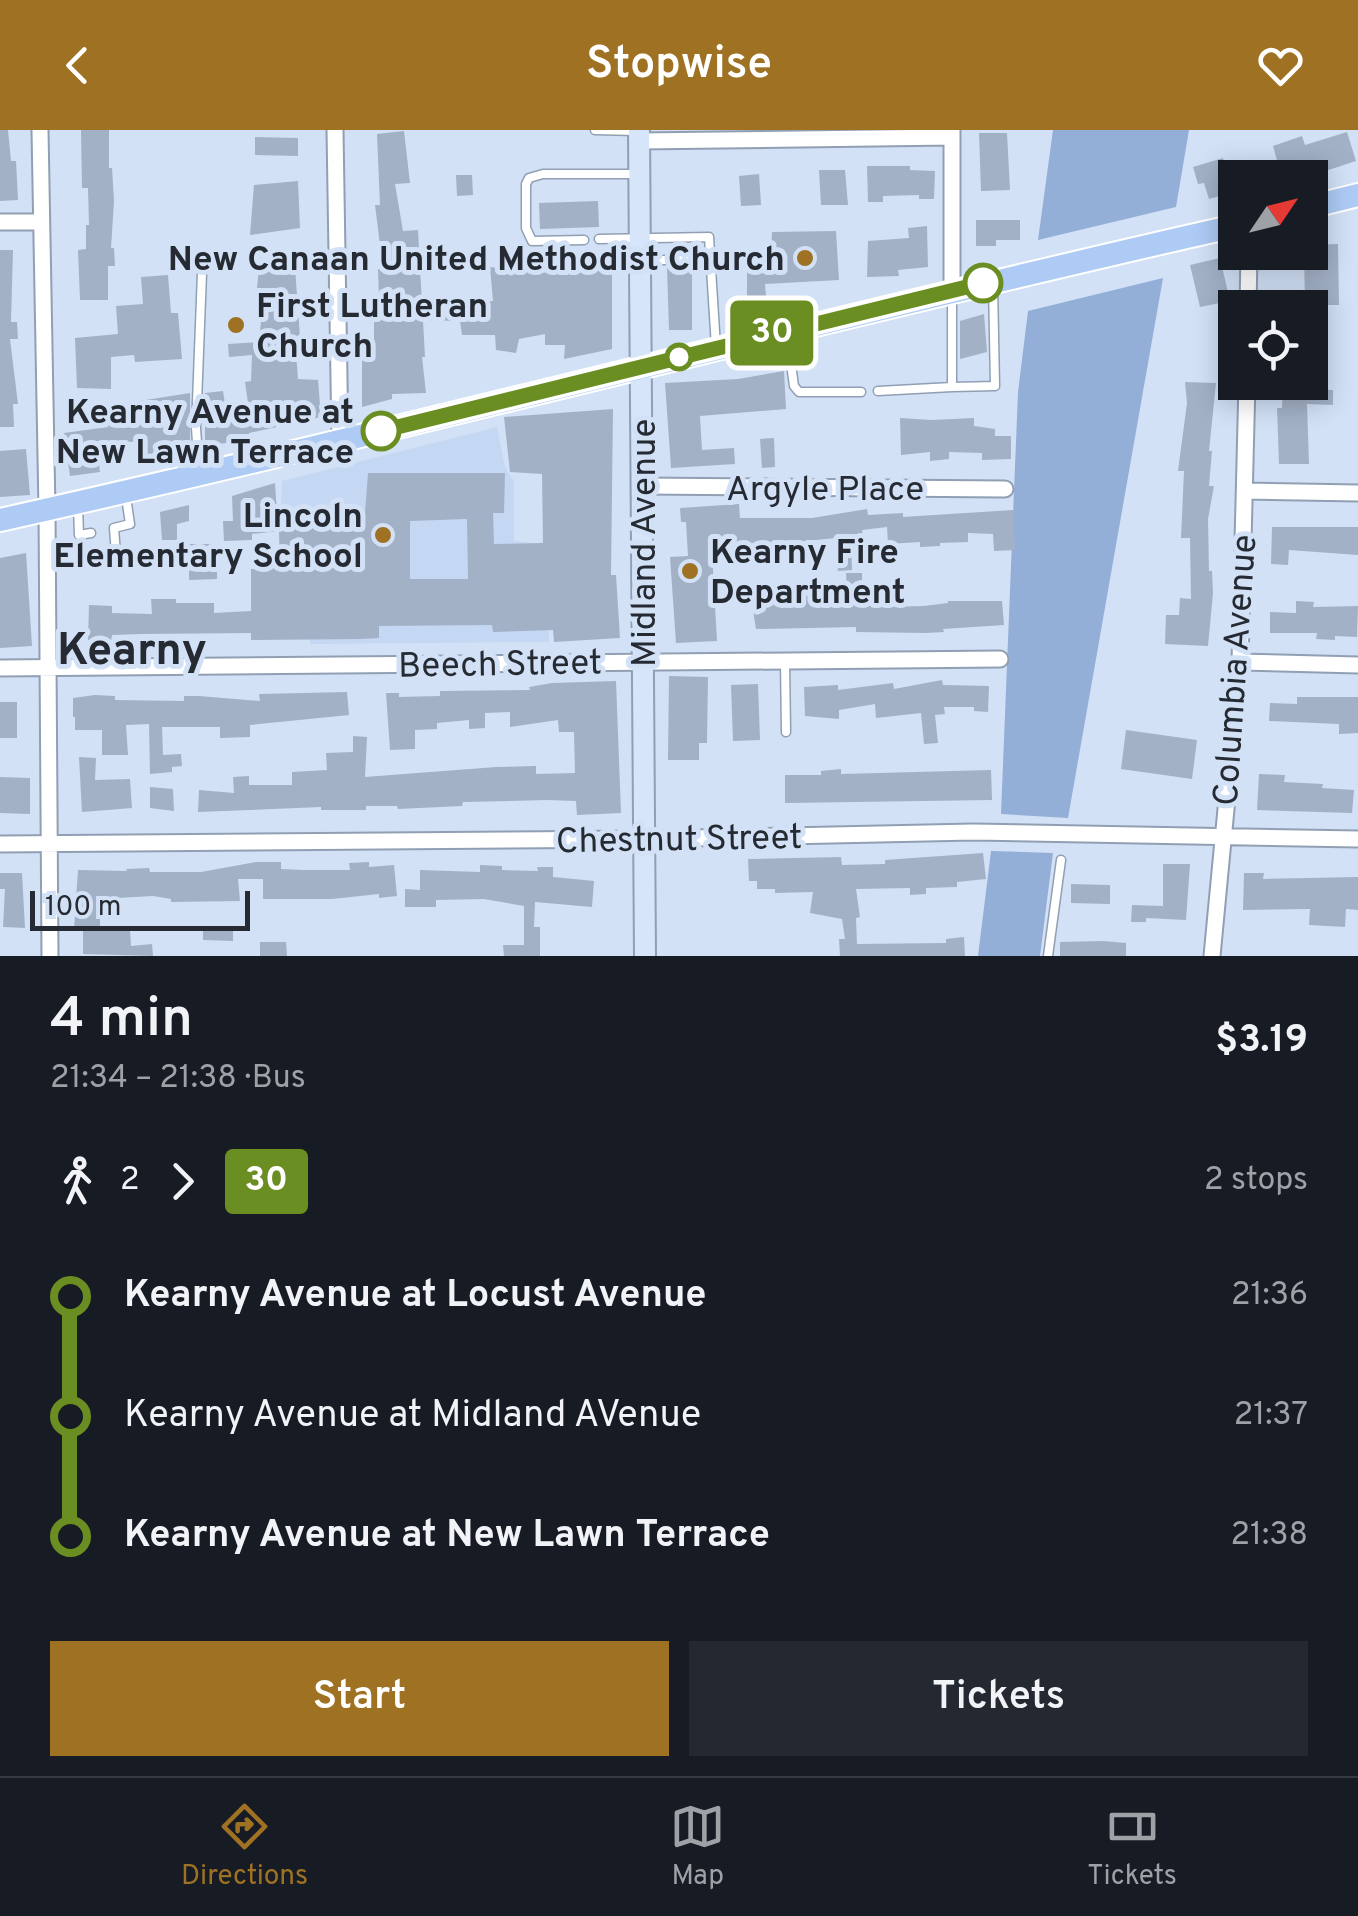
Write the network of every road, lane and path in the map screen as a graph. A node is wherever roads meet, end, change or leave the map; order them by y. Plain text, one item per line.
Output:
1 (40, 130) edge
2 (336, 130) edge
3 (595, 130) edge
4 (639, 134) edge
5 (952, 134) edge
6 (639, 174) junction
7 (1358, 195) edge
8 (1328, 202) edge
9 (0, 222) edge
10 (41, 222) junction
11 (1218, 230) edge
12 (584, 240) dead end
13 (599, 240) dead end
14 (641, 250) junction
15 (712, 264) junction
16 (202, 273) dead end
17 (992, 281) junction
18 (952, 291) junction
19 (786, 330) junction
20 (716, 347) junction
21 (640, 368) junction
22 (952, 388) junction
23 (878, 391) dead end
24 (861, 392) dead end
25 (1247, 400) edge
26 (340, 441) junction
27 (200, 476) junction
28 (644, 486) junction
29 (1005, 489) dead end
30 (125, 492) junction
31 (1245, 492) junction
32 (1358, 493) edge
33 (78, 503) junction
34 (48, 510) junction
35 (0, 520) edge
36 (90, 533) dead end
37 (80, 535) junction
38 (78, 557) junction
39 (48, 559) junction
40 (1000, 659) dead end
41 (785, 661) junction
42 (644, 662) junction
43 (1240, 662) junction
44 (1358, 665) edge
45 (0, 668) edge
46 (49, 668) junction
47 (786, 732) dead end
48 (1223, 836) junction
49 (643, 839) junction
50 (1358, 839) edge
51 (0, 844) edge
52 (50, 844) junction
53 (1061, 860) dead end
54 (50, 956) edge
55 (645, 956) edge
56 (1048, 956) edge
57 (1212, 956) edge

1 - 10 street
2 - 26 street
3 - 4 lane
4 - 5 street
4 - 6 street, Midland Avenue
5 - 18 street
6 - 12 lane
6 - 14 street, Midland Avenue
7 - 8 main road
9 - 10 street
10 - 34 street
11 - 17 main road
13 - 14 lane
14 - 15 lane
14 - 15 lane
14 - 21 street, Midland Avenue
15 - 20 lane
16 - 27 lane
17 - 18 main road
17 - 22 lane
18 - 19 main road
18 - 22 lane
19 - 20 main road
19 - 24 lane
20 - 21 main road
21 - 26 main road
21 - 28 street, Midland Avenue
22 - 23 lane
25 - 31 street, Columbia Avenue
26 - 27 main road
27 - 30 main road
28 - 29 street, Argyle Place
28 - 42 street, Midland Avenue
30 - 33 main road
30 - 38 lane
31 - 32 street
31 - 43 street, Columbia Avenue
33 - 34 main road
33 - 37 lane
34 - 35 main road
34 - 39 street
36 - 37 lane
37 - 38 lane
38 - 39 lane
39 - 46 street
40 - 41 street, Beech Street
41 - 42 street, Beech Street
41 - 47 lane
42 - 46 street, Beech Street
42 - 49 street, Midland Avenue
43 - 44 street
43 - 48 street, Columbia Avenue
45 - 46 street, Beech Street
46 - 52 street
48 - 49 street, Chestnut Street
48 - 50 street, Chestnut Street
48 - 57 street, Columbia Avenue
49 - 52 street, Chestnut Street
49 - 55 street, Midland Avenue
51 - 52 street, Chestnut Street
52 - 54 street
53 - 56 lane

